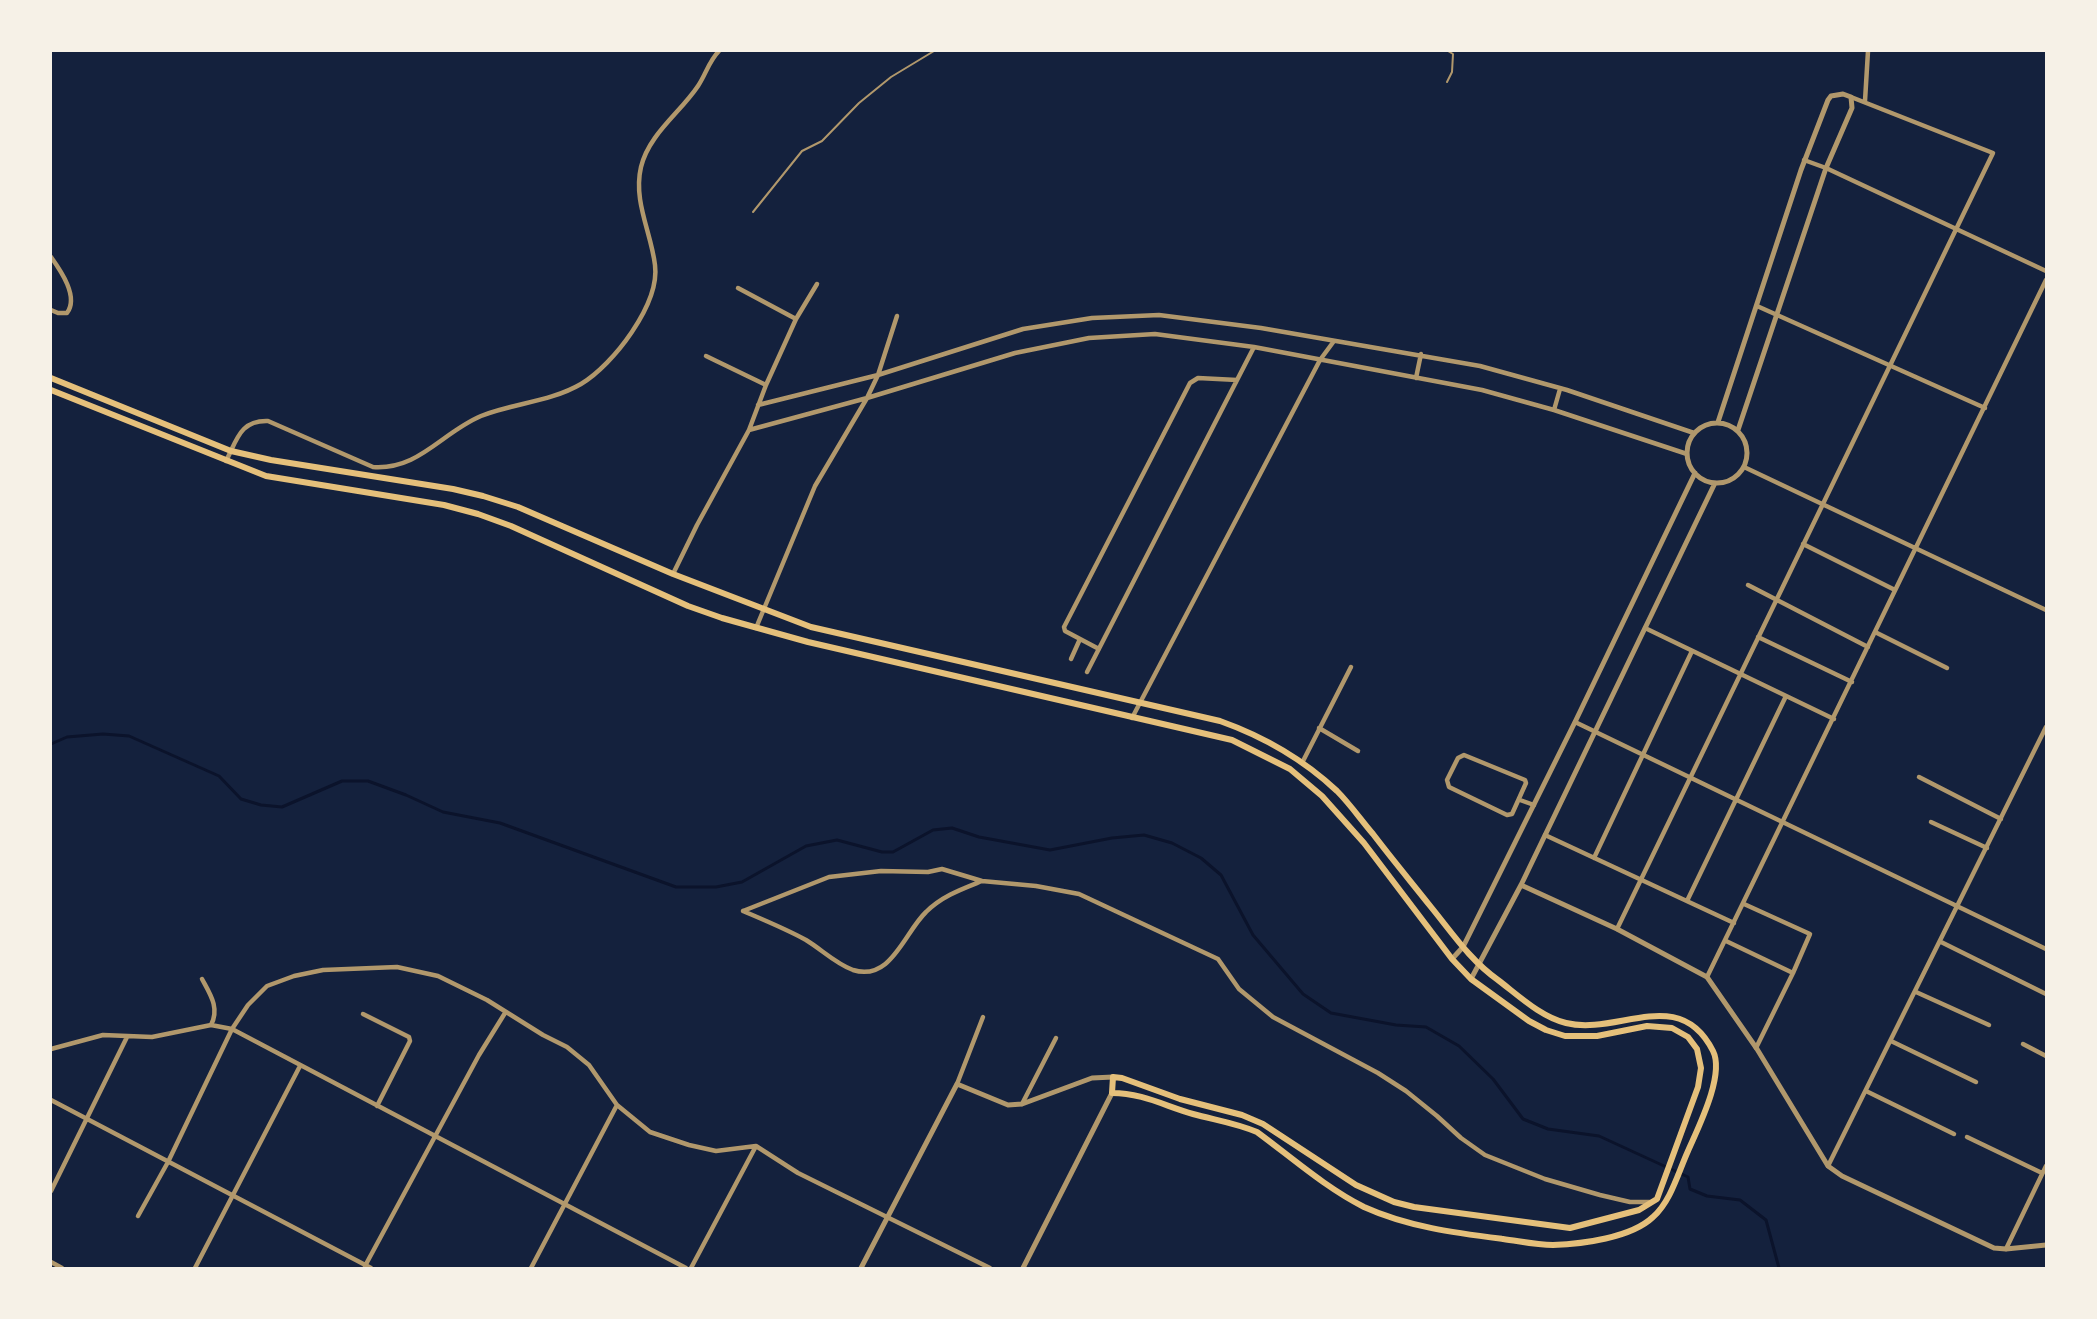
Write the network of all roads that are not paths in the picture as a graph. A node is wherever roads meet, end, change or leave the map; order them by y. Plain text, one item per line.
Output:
1 (719, 51) edge
2 (934, 51) edge
3 (1448, 51) edge
4 (1868, 51) edge
5 (1446, 82) dead end
6 (1851, 97) junction
7 (1865, 101) junction
8 (1804, 160) junction
9 (1826, 168) junction
10 (753, 212) dead end
11 (1955, 230) junction
12 (51, 257) edge
13 (2046, 271) edge
14 (2046, 280) edge
15 (817, 284) dead end
16 (738, 288) dead end
17 (1757, 306) junction
18 (51, 310) edge
19 (1776, 314) junction
20 (897, 316) dead end
21 (796, 319) junction
22 (1334, 341) junction
23 (1254, 347) junction
24 (1421, 354) junction
25 (706, 356) dead end
26 (1320, 360) junction
27 (1889, 365) junction
28 (878, 375) junction
29 (51, 378) edge
30 (1416, 378) junction
31 (1237, 380) junction
32 (766, 385) junction
33 (1560, 389) junction
34 (51, 390) edge
35 (867, 398) junction
36 (758, 405) junction
37 (1985, 408) junction
38 (1554, 410) junction
39 (1718, 422) junction
40 (749, 430) junction
41 (1738, 430) junction
42 (1694, 433) junction
43 (231, 451) junction
44 (1687, 454) junction
45 (226, 461) junction
46 (1744, 467) junction
47 (1695, 473) junction
48 (1715, 483) junction
49 (1822, 504) junction
50 (1803, 544) junction
51 (1915, 549) junction
52 (673, 574) junction
53 (1748, 585) dead end
54 (1895, 590) junction
55 (1776, 599) junction
56 (765, 609) junction
57 (2046, 610) edge
58 (756, 628) junction
59 (1645, 628) junction
60 (1875, 632) junction
61 (1758, 637) junction
62 (1080, 639) junction
63 (1868, 646) junction
64 (1099, 649) junction
65 (1692, 651) junction
66 (1071, 659) dead end
67 (1351, 667) dead end
68 (1947, 668) dead end
69 (1087, 672) dead end
70 (1740, 674) junction
71 (1852, 682) junction
72 (1785, 696) junction
73 (1139, 704) junction
74 (1132, 718) junction
75 (1834, 719) junction
76 (1575, 722) junction
77 (2046, 727) edge
78 (1319, 728) junction
79 (1594, 731) junction
80 (1358, 751) dead end
81 (1643, 754) junction
82 (1302, 763) junction
83 (1690, 777) junction
84 (1918, 777) dead end
85 (1737, 799) junction
86 (1520, 800) junction
87 (1533, 805) junction
88 (2001, 819) junction
89 (1784, 822) junction
90 (1931, 822) dead end
91 (1545, 835) junction
92 (1987, 848) junction
93 (1593, 858) junction
94 (1641, 880) junction
95 (982, 881) junction
96 (1521, 885) junction
97 (1687, 901) junction
98 (1744, 904) junction
99 (1958, 907) junction
100 (1734, 923) junction
101 (1617, 929) junction
102 (1726, 941) junction
103 (1941, 942) junction
104 (1463, 947) junction
105 (2046, 949) edge
106 (1452, 959) junction
107 (1479, 966) junction
108 (1794, 973) junction
109 (1707, 977) junction
110 (202, 979) dead end
111 (1471, 979) junction
112 (1916, 992) junction
113 (2046, 994) edge
114 (505, 1013) junction
115 (363, 1014) dead end
116 (983, 1017) dead end
117 (212, 1025) junction
118 (1989, 1026) dead end
119 (232, 1029) junction
120 (127, 1037) junction
121 (1056, 1038) dead end
122 (1891, 1041) junction
123 (2023, 1044) dead end
124 (1756, 1048) junction
125 (51, 1049) edge
126 (2046, 1056) edge
127 (300, 1066) junction
128 (1113, 1077) junction
129 (1976, 1082) dead end
130 (957, 1084) junction
131 (1866, 1091) junction
132 (1112, 1094) junction
133 (51, 1100) edge
134 (1023, 1104) junction
135 (618, 1105) junction
136 (377, 1106) junction
137 (87, 1119) junction
138 (1954, 1134) dead end
139 (435, 1137) junction
140 (1967, 1137) dead end
141 (756, 1146) junction
142 (168, 1162) junction
143 (1828, 1166) junction
144 (2046, 1166) edge
145 (2042, 1173) junction
146 (51, 1191) edge
147 (233, 1196) junction
148 (1655, 1201) junction
149 (1630, 1202) junction
150 (565, 1205) junction
151 (1639, 1210) junction
152 (138, 1216) dead end
153 (888, 1218) junction
154 (2046, 1245) edge
155 (2006, 1249) junction
156 (51, 1262) edge
157 (367, 1267) edge
158 (62, 1268) edge
159 (195, 1268) edge
160 (531, 1268) edge
161 (686, 1268) edge
162 (691, 1268) edge
163 (861, 1268) edge
164 (990, 1268) edge
165 (1023, 1268) edge

1 - 43 street
2 - 10 lane
3 - 5 lane
4 - 7 street
6 - 7 street
6 - 8 street
6 - 9 street
7 - 11 street
8 - 9 street
8 - 17 street
9 - 11 street
9 - 19 street
11 - 13 street
11 - 27 street
12 - 18 street
14 - 37 street
15 - 21 street
16 - 21 street
17 - 19 street
17 - 39 street
19 - 27 street
19 - 41 street
20 - 28 street
21 - 32 street
22 - 24 street
22 - 26 street
22 - 28 street
23 - 26 street
23 - 31 street
23 - 35 street
24 - 30 street
24 - 33 street
25 - 32 street
26 - 30 street
26 - 73 street
27 - 37 street
27 - 49 street
28 - 35 street
28 - 36 street
29 - 43 main road
30 - 38 street
31 - 62 street
31 - 64 street
32 - 36 street
33 - 38 street
33 - 42 street
34 - 45 main road
35 - 40 street
35 - 56 street
36 - 40 street
37 - 51 street
38 - 44 street
39 - 41 street
39 - 42 street
40 - 52 street
41 - 46 street
42 - 44 street
43 - 45 street
43 - 52 main road
44 - 47 street
45 - 58 main road
46 - 48 street
46 - 49 street
47 - 48 street
47 - 76 street
48 - 59 street
49 - 50 street
49 - 51 street
50 - 54 street
50 - 55 street
51 - 54 street
51 - 57 street
52 - 56 main road
53 - 55 street
54 - 60 street
55 - 61 street
55 - 63 street
56 - 58 street
56 - 73 main road
58 - 74 main road
59 - 65 street
59 - 79 street
60 - 63 street
60 - 68 street
61 - 70 street
61 - 71 street
62 - 64 street
62 - 66 street
63 - 71 street
64 - 69 street
65 - 70 street
65 - 81 street
67 - 78 street
70 - 72 street
70 - 83 street
71 - 75 street
72 - 75 street
72 - 85 street
73 - 74 street
73 - 82 main road
74 - 106 main road
75 - 89 street
76 - 79 street
76 - 87 street
77 - 88 street
78 - 80 street
78 - 82 street
79 - 81 street
79 - 91 street
81 - 83 street
81 - 93 street
82 - 104 main road
83 - 85 street
83 - 94 street
84 - 88 street
85 - 89 street
85 - 97 street
86 - 86 street
86 - 87 street
87 - 104 street
88 - 92 street
89 - 98 street
89 - 99 street
90 - 92 street
91 - 93 street
91 - 96 street
92 - 99 street
93 - 94 street
94 - 97 street
94 - 101 street
95 - 95 street
95 - 149 street
96 - 101 street
96 - 107 street
97 - 100 street
98 - 100 street
98 - 108 street
99 - 103 street
99 - 105 street
100 - 102 street
101 - 109 street
102 - 108 street
102 - 109 street
103 - 112 street
103 - 113 street
104 - 106 street
104 - 107 main road
106 - 111 main road
107 - 111 street
107 - 132 main road
108 - 124 street
109 - 124 street
110 - 117 street
111 - 148 main road
112 - 118 street
112 - 122 street
114 - 119 street
114 - 135 street
114 - 139 street
115 - 136 street
116 - 130 street
117 - 119 street
117 - 120 street
119 - 127 street
119 - 142 street
120 - 125 street
120 - 137 street
121 - 134 street
122 - 129 street
122 - 131 street
123 - 126 street
124 - 143 street
127 - 136 street
127 - 147 street
128 - 132 main road
128 - 134 street
128 - 151 main road
130 - 134 street
130 - 153 street
131 - 138 street
131 - 143 street
132 - 165 street
133 - 137 street
135 - 141 street
135 - 150 street
136 - 139 street
137 - 142 street
137 - 146 street
139 - 150 street
139 - 157 street
140 - 145 street
141 - 153 street
141 - 162 street
142 - 147 street
142 - 152 street
143 - 155 street
144 - 145 street
145 - 155 street
147 - 157 street
147 - 159 street
148 - 149 street
148 - 151 main road
149 - 151 street
150 - 160 street
150 - 161 street
153 - 163 street
153 - 164 street
154 - 155 street
156 - 158 street

